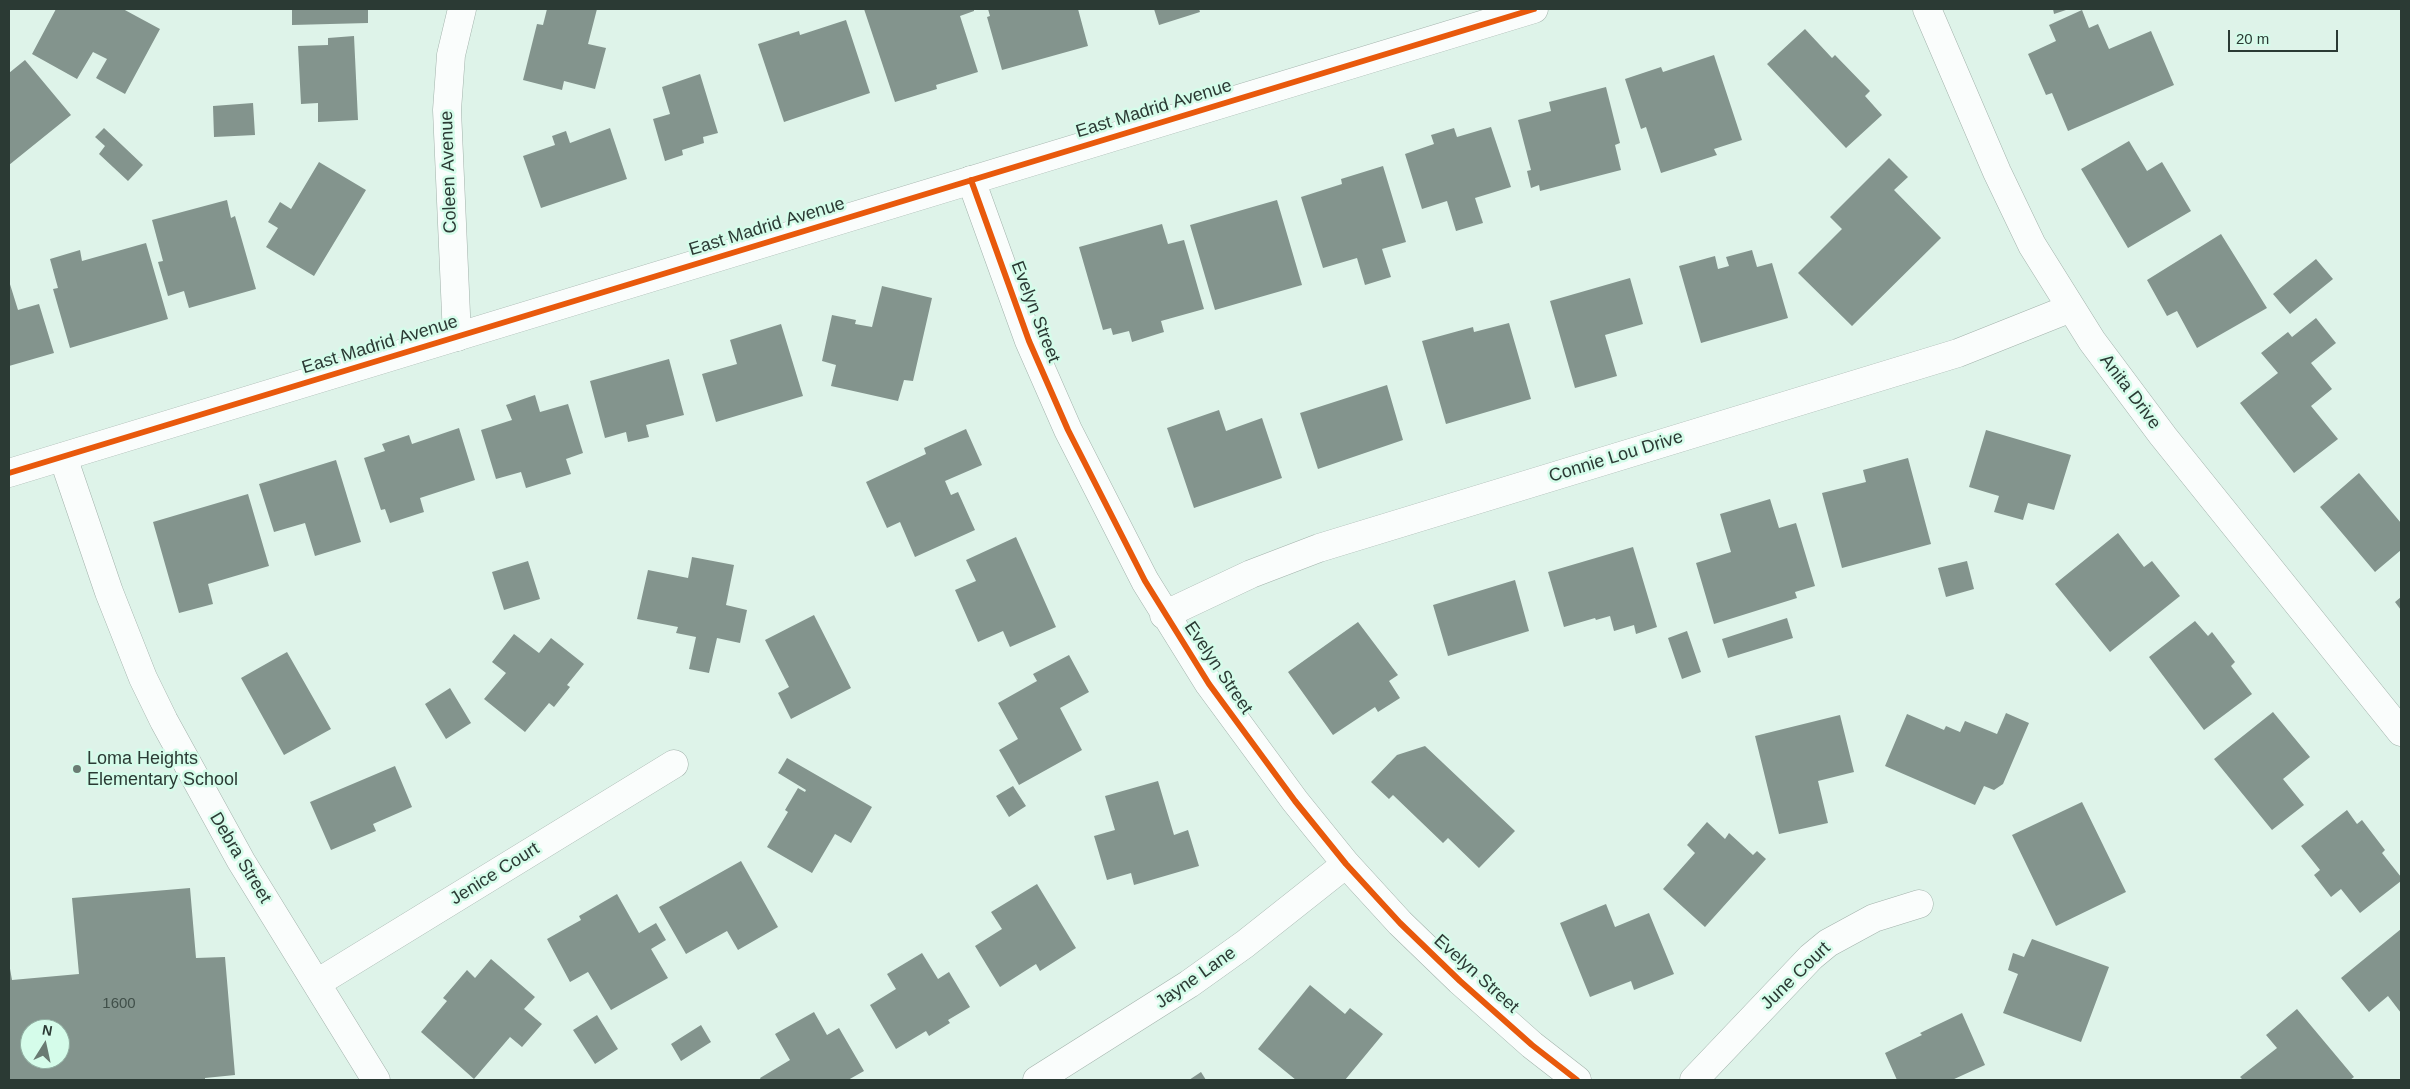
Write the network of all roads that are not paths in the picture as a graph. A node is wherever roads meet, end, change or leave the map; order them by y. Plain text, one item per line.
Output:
1 (462, 9) edge
2 (1534, 9) edge
3 (1926, 9) edge
4 (971, 180) junction
5 (2071, 308) junction
6 (457, 337) junction
7 (63, 457) junction
8 (9, 474) edge
9 (1164, 615) junction
10 (2401, 732) edge
11 (674, 764) dead end
12 (1346, 864) junction
13 (1919, 904) dead end
14 (317, 983) junction
15 (376, 1080) edge
16 (1037, 1080) edge
17 (1576, 1080) edge
18 (1694, 1080) edge

1 - 6 street, Coleen Avenue
2 - 4 street, East Madrid Avenue
3 - 5 street, Anita Drive
4 - 6 street, East Madrid Avenue
4 - 9 street, Evelyn Street
5 - 9 street, Connie Lou Drive
5 - 10 street, Anita Drive
6 - 7 street, East Madrid Avenue
7 - 8 street, East Madrid Avenue
7 - 14 street, Debra Street
9 - 12 street, Evelyn Street
11 - 14 street, Jenice Court
12 - 16 street, Jayne Lane
12 - 17 street, Evelyn Street
13 - 18 street, June Court
14 - 15 street, Debra Street

